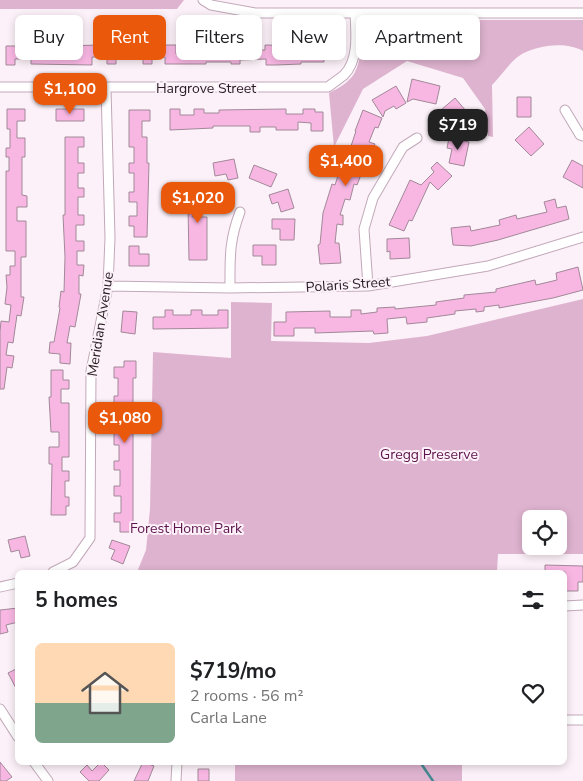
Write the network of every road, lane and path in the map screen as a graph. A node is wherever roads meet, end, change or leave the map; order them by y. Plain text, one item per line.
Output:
1 (203, 0) edge
2 (583, 13) edge
3 (355, 14) junction
4 (0, 87) edge
5 (106, 88) junction
6 (565, 110) dead end
7 (583, 136) edge
8 (417, 138) dead end
9 (240, 212) dead end
10 (583, 238) edge
11 (108, 286) junction
12 (368, 286) junction
13 (230, 288) junction
14 (57, 570) edge
15 (15, 584) edge
16 (0, 588) edge
17 (583, 605) edge
18 (567, 606) edge
19 (0, 709) edge
20 (567, 720) edge
21 (583, 720) edge
22 (15, 726) edge
23 (36, 765) edge
24 (178, 765) edge
25 (48, 781) edge
26 (176, 781) edge

1 - 3 street
2 - 3 street
3 - 5 street, Hargrove Street
4 - 5 street, Hargrove Street
5 - 11 street, Meridian Avenue
6 - 7 street
8 - 12 street
9 - 13 street
10 - 12 street, Polaris Street
11 - 13 street, Polaris Street
11 - 14 street, Meridian Avenue
12 - 13 street, Polaris Street
15 - 16 street
17 - 18 street
19 - 22 street
20 - 21 street
23 - 25 street
24 - 26 street

